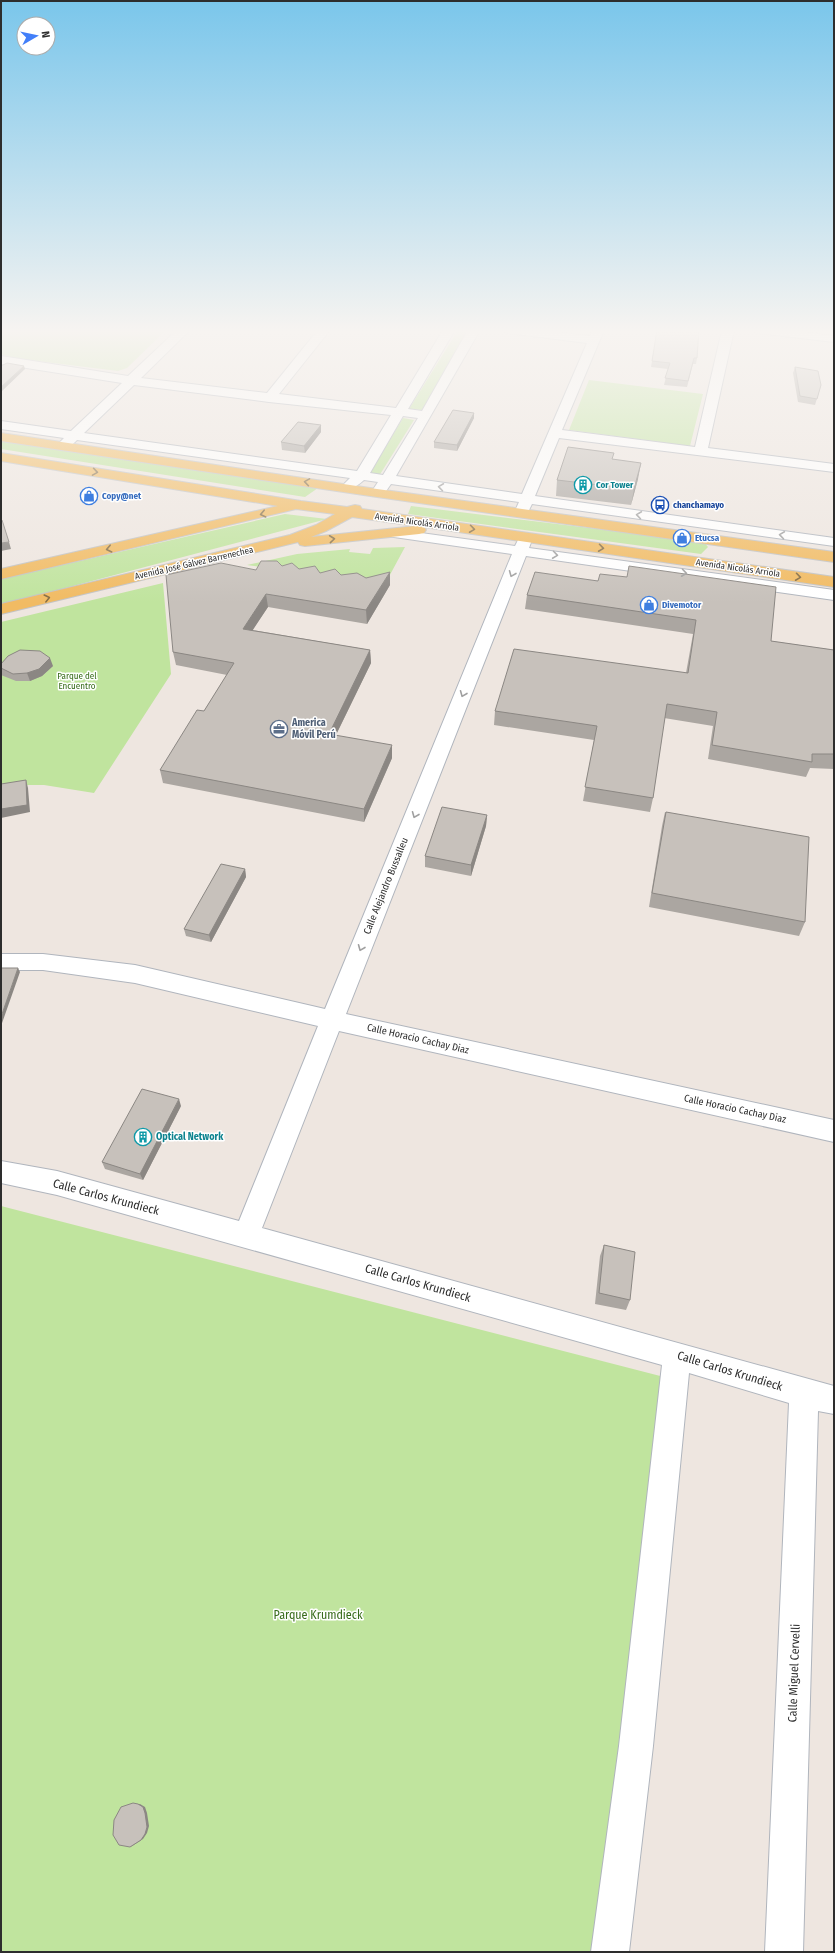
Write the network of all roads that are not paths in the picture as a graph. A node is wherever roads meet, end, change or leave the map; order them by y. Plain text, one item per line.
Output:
1 (90, 421) edge
2 (394, 421) edge
3 (423, 421) edge
4 (559, 421) edge
5 (708, 421) edge
6 (1, 425) edge
7 (554, 433) junction
8 (1, 437) edge
9 (69, 441) junction
10 (701, 451) junction
11 (1, 457) edge
12 (834, 468) edge
13 (361, 476) junction
14 (387, 480) junction
15 (346, 488) junction
16 (213, 491) junction
17 (377, 493) junction
18 (301, 505) junction
19 (524, 507) junction
20 (350, 512) junction
21 (448, 526) junction
22 (186, 531) junction
23 (392, 533) junction
24 (714, 541) junction
25 (834, 542) edge
26 (134, 543) junction
27 (524, 544) junction
28 (266, 546) junction
29 (762, 547) junction
30 (834, 557) edge
31 (708, 564) junction
32 (753, 570) junction
33 (146, 573) junction
34 (1, 574) edge
35 (834, 582) edge
36 (834, 595) edge
37 (1, 609) edge
38 (1, 962) edge
39 (332, 1020) junction
40 (834, 1131) edge
41 (1, 1172) edge
42 (246, 1235) junction
43 (677, 1354) junction
44 (819, 1396) edge
45 (610, 1952) edge
46 (784, 1952) edge

1 - 9 street
2 - 13 street
3 - 14 street
4 - 7 street
5 - 10 street
6 - 9 street
7 - 10 street
7 - 19 street
8 - 9 main road
9 - 13 street
15 -> 9 main road
10 - 12 street
11 -> 16 main road, Avenida Nicolás Arriola
13 - 14 street
13 - 15 street
14 - 17 street
19 -> 14 street
15 - 17 main road
15 - 18 main road
16 - 18 main road, Avenida Nicolás Arriola
16 - 22 main road
17 - 19 main road
17 - 20 main road, Avenida José Gálvez Barrenechea
18 - 20 main road, Avenida Nicolás Arriola
18 -> 22 main road
19 - 24 main road
25 -> 19 street
20 - 21 main road, Avenida Nicolás Arriola
20 - 28 main road, Avenida José Gálvez Barrenechea
21 - 23 main road
21 -> 27 main road, Avenida Nicolás Arriola
22 - 26 main road
23 - 27 street, Avenida Nicolás Arriola
28 -> 23 main road
24 - 29 main road
24 - 31 main road
26 - 33 main road
26 -> 34 main road
27 -> 31 main road, Avenida Nicolás Arriola
27 -> 36 street, Avenida Nicolás Arriola
27 -> 39 street, Calle Alejandro Bussalleu
28 - 33 main road, Avenida José Gálvez Barrenechea
29 - 30 main road
29 - 32 main road
31 - 32 main road, Avenida Nicolás Arriola
32 -> 35 main road, Avenida Nicolás Arriola
37 -> 33 main road, Avenida José Gálvez Barrenechea
38 - 39 street, Calle Horacio Cachay Diaz
39 - 40 street, Calle Horacio Cachay Diaz
39 - 42 street, Calle Alejandro Bussalleu
41 - 42 street, Calle Carlos Krundieck
42 - 43 street, Calle Carlos Krundieck
43 - 44 street, Calle Carlos Krundieck
43 - 45 street
44 - 46 street, Calle Miguel Cervelli

